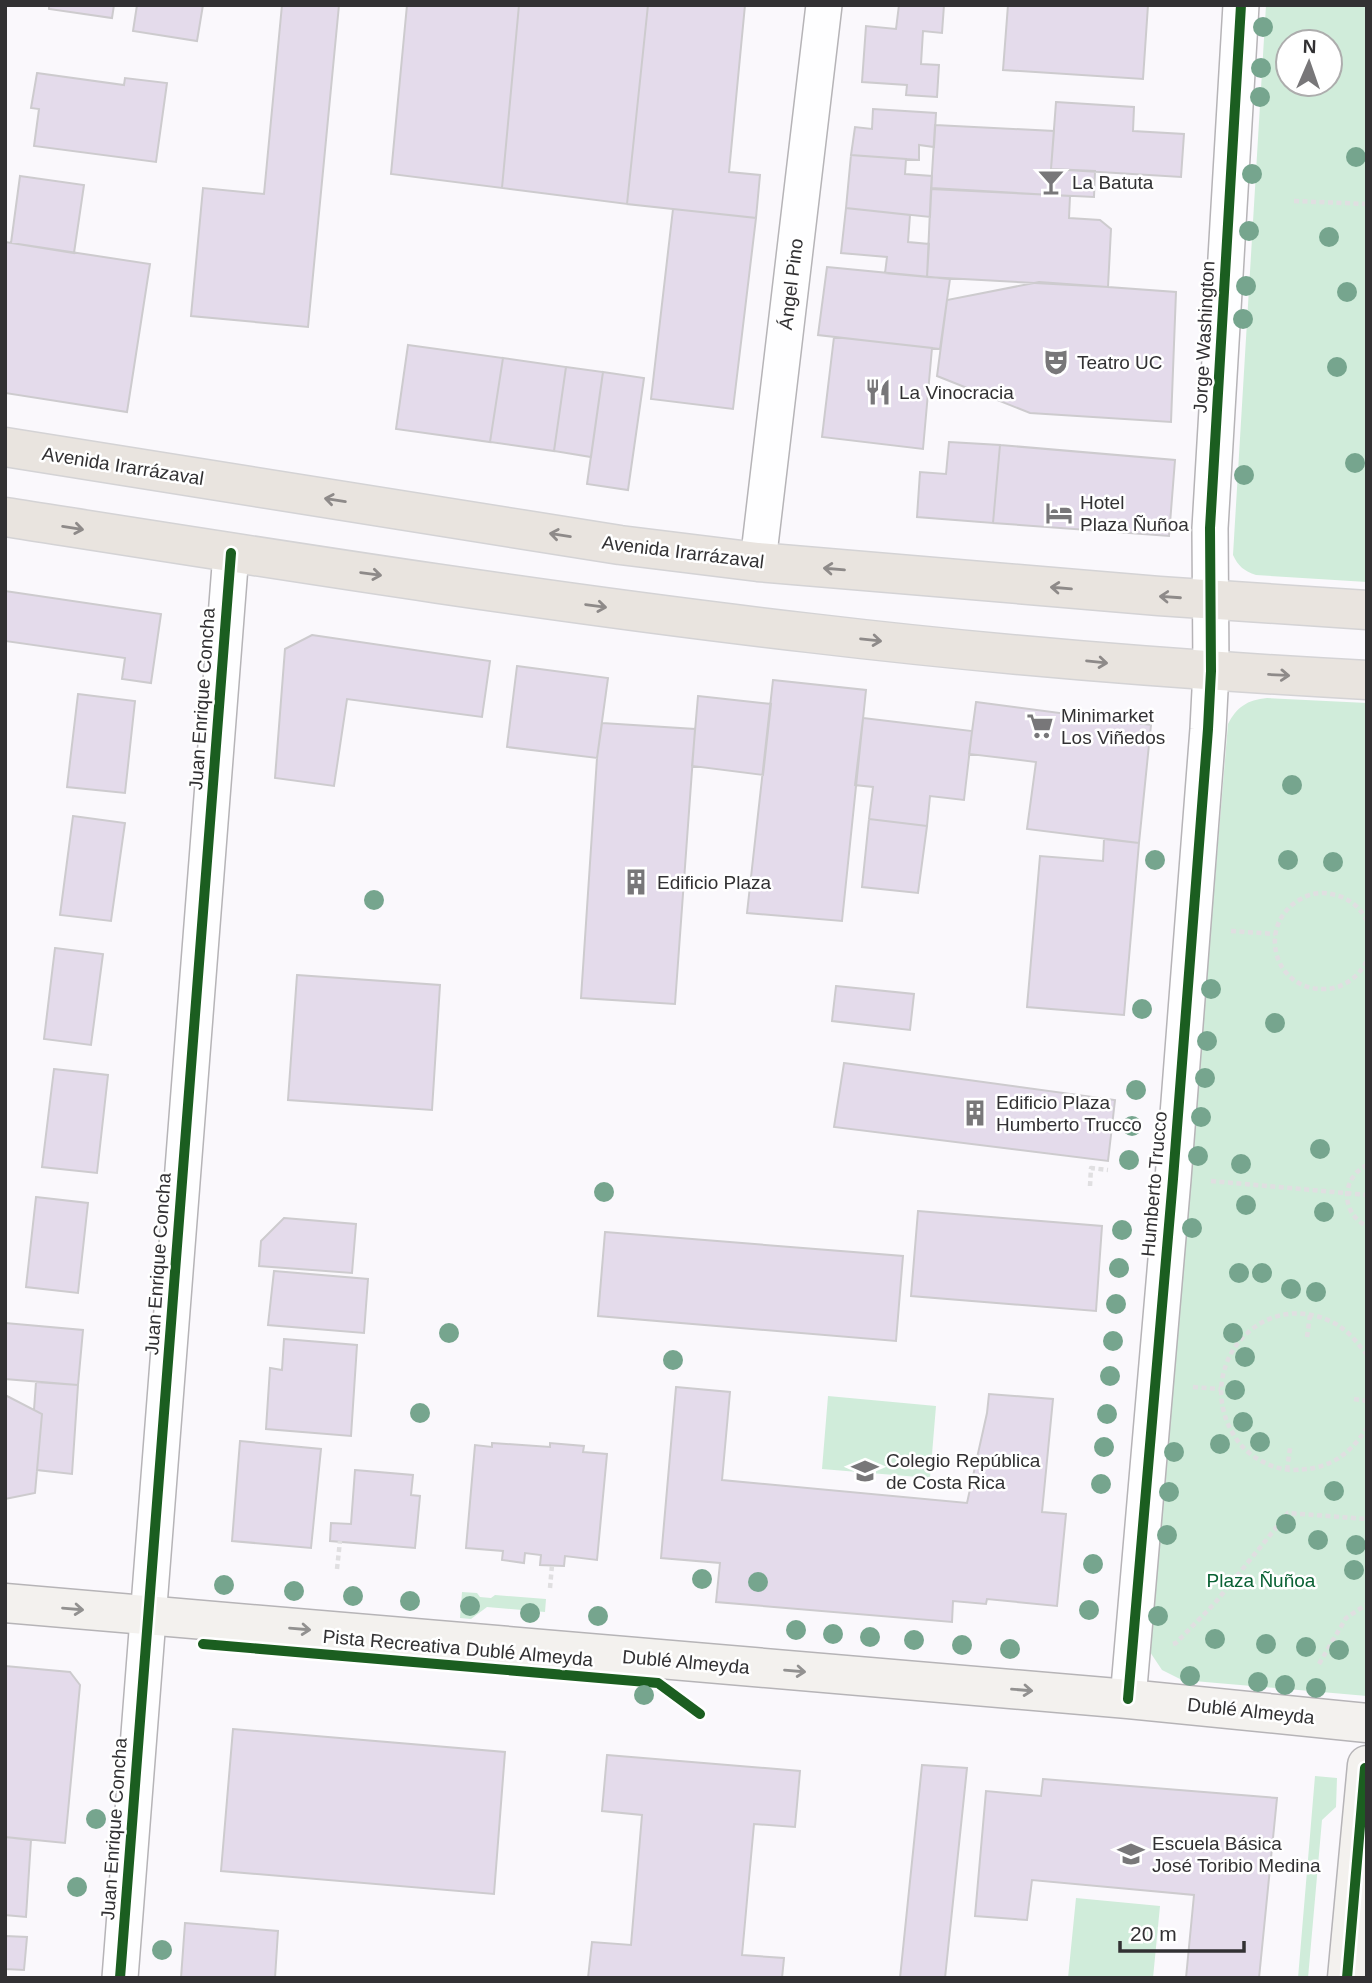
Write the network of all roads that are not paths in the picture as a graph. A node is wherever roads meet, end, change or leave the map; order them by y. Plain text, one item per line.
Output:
1 (824, 5) edge
2 (1241, 5) edge
3 (5, 447) edge
4 (5, 517) edge
5 (231, 553) junction
6 (758, 562) junction
7 (1211, 600) junction
8 (1367, 610) edge
9 (1211, 671) junction
10 (1367, 680) edge
11 (5, 1603) edge
12 (148, 1616) junction
13 (1128, 1699) junction
14 (1353, 1721) edge
15 (1366, 1767) edge
16 (120, 1978) edge
17 (1348, 1978) edge

1 - 6 street, Ángel Pino
2 - 7 street, Jorge Washington
6 -> 3 main road, Avenida Irarrázaval
4 -> 5 main road
5 -> 9 main road
5 - 12 street, Juan Enrique Concha
7 -> 6 main road, Avenida Irarrázaval
7 - 8 main road, Avenida Irarrázaval
7 - 9 street, Jorge Washington
9 -> 10 main road
9 - 13 street, Humberto Trucco
11 -> 12 main road, Dublé Almeyda
12 -> 13 main road, Dublé Almeyda
12 - 16 street, Juan Enrique Concha
13 - 14 main road, Dublé Almeyda
14 - 15 main road
15 - 17 main road

